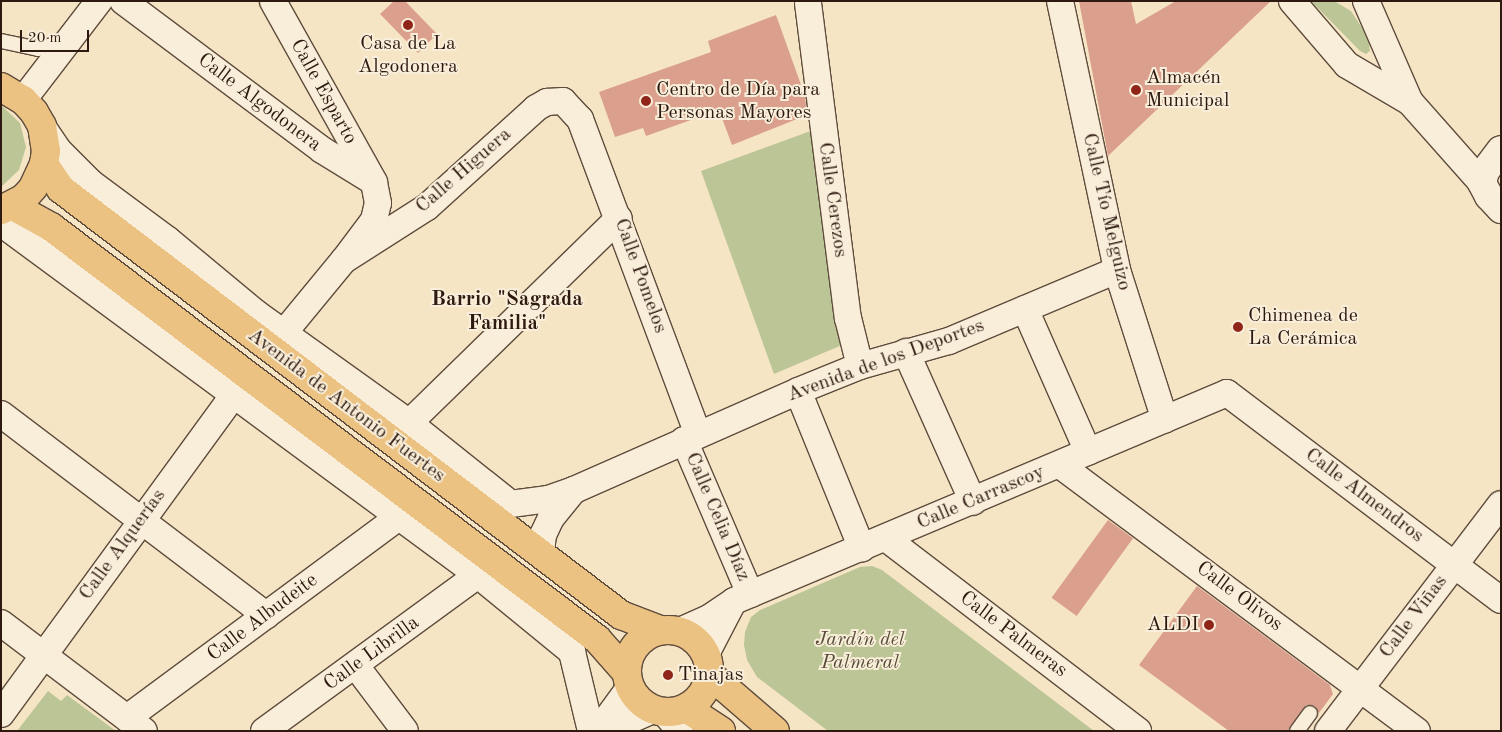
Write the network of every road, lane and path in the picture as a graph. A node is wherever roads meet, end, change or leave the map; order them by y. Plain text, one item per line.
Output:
1 (99, 1) edge
2 (123, 1) edge
3 (273, 1) edge
4 (1060, 1) edge
5 (1292, 1) edge
6 (1366, 1) edge
7 (808, 3) dead end
8 (69, 40) junction
9 (1, 41) edge
10 (9, 89) edge
11 (1410, 102) junction
12 (580, 119) joint
13 (42, 126) junction
14 (1501, 150) edge
15 (44, 164) junction
16 (374, 182) junction
17 (1482, 183) junction
18 (1501, 209) edge
19 (5, 213) edge
20 (618, 218) junction
21 (344, 260) junction
22 (1117, 270) junction
23 (1024, 309) junction
24 (277, 341) junction
25 (906, 352) junction
26 (860, 366) junction
27 (241, 385) junction
28 (798, 391) junction
29 (1227, 393) joint
30 (1, 414) edge
31 (1165, 420) junction
32 (410, 424) junction
33 (691, 437) junction
34 (1088, 452) junction
35 (1060, 464) junction
36 (574, 490) junction
37 (973, 502) junction
38 (511, 504) junction
39 (1501, 504) edge
40 (480, 508) junction
41 (399, 517) junction
42 (140, 520) junction
43 (887, 538) junction
44 (862, 549) junction
45 (541, 553) junction
46 (1454, 565) junction
47 (478, 575) junction
48 (742, 598) junction
49 (1501, 600) edge
50 (266, 615) junction
51 (1, 623) edge
52 (670, 630) junction
53 (45, 654) junction
54 (708, 664) junction
55 (356, 666) junction
56 (628, 680) junction
57 (1361, 687) junction
58 (1310, 713) dead end
59 (1, 714) edge
60 (671, 715) edge
61 (136, 724) edge
62 (264, 731) edge
63 (405, 731) edge
64 (591, 731) edge
65 (598, 731) edge
66 (606, 731) edge
67 (721, 731) edge
68 (775, 731) edge
69 (1138, 731) edge
70 (1297, 731) edge
71 (1328, 731) edge
72 (1418, 731) edge

1 - 8 street
2 - 16 street, Calle Algodonera
3 - 16 street, Calle Esparto
4 - 22 street, Calle Tío Melguizo
5 - 11 street
6 - 11 street
7 - 26 street, Calle Cerezos
8 - 9 lane
8 - 10 street
10 - 13 main road
11 - 17 street
12 - 20 street, Calle Pomelos
12 - 21 street, Calle Higuera
13 - 15 main road
13 - 24 street, Avenida de Antonio Fuertes
14 - 17 main road
15 - 19 main road
15 - 24 main road, Avenida de Antonio Fuertes
16 - 21 street, Calle Higuera
17 - 18 main road
19 - 27 main road, Avenida de Antonio Fuertes
20 - 32 street
20 - 33 street, Calle Pomelos
21 - 24 street, Calle Higuera
22 - 23 street, Avenida de los Deportes
22 - 31 street, Calle Tío Melguizo
23 - 25 street, Avenida de los Deportes
23 - 34 street
24 - 32 street, Avenida de Antonio Fuertes
24 - 40 main road, Avenida de Antonio Fuertes
25 - 26 street, Avenida de los Deportes
25 - 37 street
26 - 28 street, Avenida de los Deportes
27 - 41 street, Avenida de Antonio Fuertes
27 - 42 street, Calle Alquerías
27 - 56 main road, Avenida de Antonio Fuertes
28 - 33 street, Avenida de los Deportes
28 - 44 street
29 - 31 street, Calle Carrascoy
29 - 46 street, Calle Almendros
30 - 42 street
31 - 34 street, Calle Carrascoy
32 - 38 street, Avenida de Antonio Fuertes
33 - 36 street, Avenida de los Deportes
33 - 48 street, Calle Celia Díaz
34 - 35 street, Calle Carrascoy
35 - 37 street, Calle Carrascoy
35 - 57 street, Calle Olivos
36 - 38 street
36 - 45 street
37 - 43 street, Calle Carrascoy
38 - 40 street
39 - 46 street, Calle Viñas
40 - 45 main road, Avenida de Antonio Fuertes
41 - 47 street, Avenida de Antonio Fuertes
41 - 50 street, Calle Albudeite
42 - 50 street
42 - 53 street, Calle Alquerías
43 - 44 street, Calle Carrascoy
43 - 69 street, Calle Palmeras
44 - 48 street, Calle Carrascoy
45 - 52 main road, Avenida de Antonio Fuertes
46 - 49 street, Calle Almendros
46 - 57 street, Calle Viñas
47 - 55 street, Calle Librilla
47 - 64 street, Avenida de Antonio Fuertes
48 - 52 street, Calle Carrascoy
48 - 54 street
50 - 61 street, Calle Albudeite
51 - 53 street
52 - 54 main road
52 - 56 main road
53 - 59 street, Calle Alquerías
53 - 61 street
54 - 60 main road
54 - 68 main road
55 - 62 street, Calle Librilla
55 - 63 street
56 - 60 main road
56 - 65 street
57 - 71 street, Calle Viñas
57 - 72 street, Calle Olivos
58 - 70 lane
60 - 66 street
60 - 67 main road

